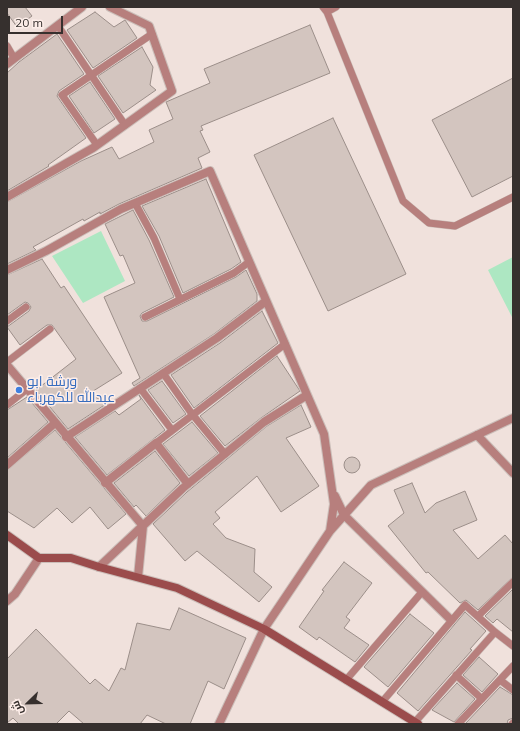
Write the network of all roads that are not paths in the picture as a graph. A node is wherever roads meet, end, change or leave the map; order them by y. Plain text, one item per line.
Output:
1 (82, 7) edge
2 (110, 7) edge
3 (336, 7) edge
4 (325, 9) edge
5 (58, 26) junction
6 (152, 34) junction
7 (7, 46) edge
8 (14, 58) junction
9 (7, 64) edge
10 (91, 75) junction
11 (124, 125) junction
12 (97, 145) junction
13 (7, 197) edge
14 (513, 197) edge
15 (135, 203) junction
16 (250, 262) junction
17 (7, 270) edge
18 (180, 299) junction
19 (266, 301) junction
20 (26, 307) dead end
21 (145, 317) dead end
22 (7, 321) edge
23 (50, 329) dead end
24 (285, 344) junction
25 (7, 363) edge
26 (163, 373) junction
27 (140, 388) junction
28 (27, 389) junction
29 (307, 395) junction
30 (7, 405) edge
31 (192, 414) junction
32 (513, 418) edge
33 (55, 423) junction
34 (172, 430) junction
35 (477, 435) junction
36 (66, 437) junction
37 (156, 443) junction
38 (225, 454) junction
39 (7, 465) edge
40 (513, 473) edge
41 (105, 483) junction
42 (188, 484) junction
43 (332, 490) junction
44 (344, 515) junction
45 (143, 526) junction
46 (330, 531) junction
47 (7, 535) edge
48 (39, 558) junction
49 (99, 567) junction
50 (138, 577) junction
51 (513, 582) edge
52 (422, 592) junction
53 (7, 600) edge
54 (478, 616) junction
55 (451, 620) junction
56 (264, 630) junction
57 (495, 632) junction
58 (513, 646) edge
59 (513, 666) edge
60 (456, 675) junction
61 (346, 680) junction
62 (500, 680) junction
63 (513, 690) edge
64 (482, 698) junction
65 (382, 702) junction
66 (416, 723) edge
67 (219, 724) edge
68 (458, 724) edge

1 - 5 street
2 - 6 street
3 - 4 lane
4 - 14 lane
5 - 8 street
5 - 10 lane
6 - 10 lane
6 - 11 street
7 - 8 lane
8 - 9 street
10 - 11 lane
10 - 12 lane
11 - 12 street
12 - 13 street
15 - 16 street
15 - 17 street
15 - 18 lane
16 - 18 lane
16 - 19 street
18 - 21 lane
19 - 24 street
19 - 26 street
20 - 22 lane
23 - 25 lane
24 - 29 street
24 - 31 lane
25 - 28 street
26 - 27 street
26 - 31 lane
27 - 34 lane
27 - 36 street
28 - 30 lane
28 - 33 street
29 - 38 street
29 - 43 street
31 - 34 lane
31 - 38 lane
32 - 35 street
33 - 36 street
33 - 39 street
34 - 37 lane
35 - 40 street
35 - 44 street
36 - 41 street
37 - 41 street
37 - 42 street
38 - 42 street
41 - 45 street
42 - 45 street
43 - 44 street
43 - 46 street
44 - 46 street
44 - 52 street
45 - 49 street
45 - 50 street
46 - 56 street
47 - 48 street
48 - 49 street
48 - 53 street
49 - 50 street
50 - 56 street
51 - 54 lane
52 - 55 street
52 - 61 lane
54 - 55 lane
54 - 57 lane
55 - 65 lane
56 - 61 street
56 - 67 street
57 - 58 lane
57 - 60 lane
59 - 62 lane
60 - 64 lane
60 - 66 lane
61 - 65 street
62 - 63 lane
62 - 64 lane
64 - 68 lane
65 - 66 street

